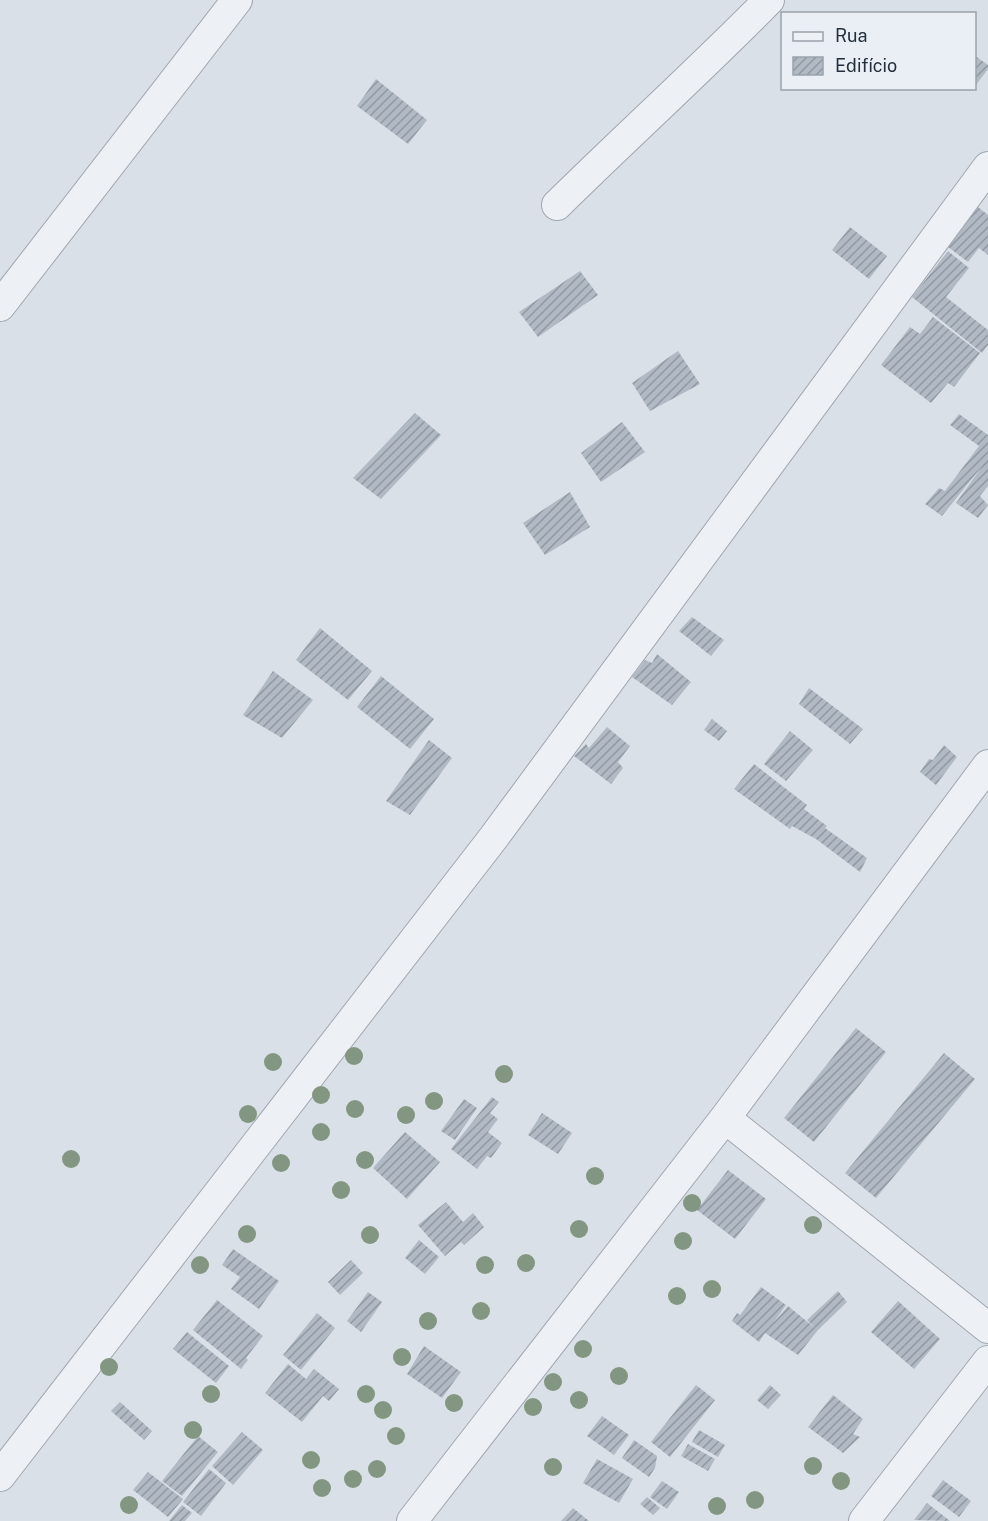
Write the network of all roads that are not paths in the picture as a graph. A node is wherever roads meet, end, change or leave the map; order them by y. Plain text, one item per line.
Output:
1 (237, 0) edge
2 (770, 0) edge
3 (988, 167) edge
4 (557, 205) dead end
5 (0, 306) edge
6 (988, 765) edge
7 (725, 1118) junction
8 (988, 1328) edge
9 (988, 1361) edge
10 (0, 1476) edge
11 (412, 1521) edge
12 (864, 1521) edge

1 - 5 street
2 - 4 street
3 - 10 street
6 - 7 street
7 - 8 street
7 - 11 street
9 - 12 street

